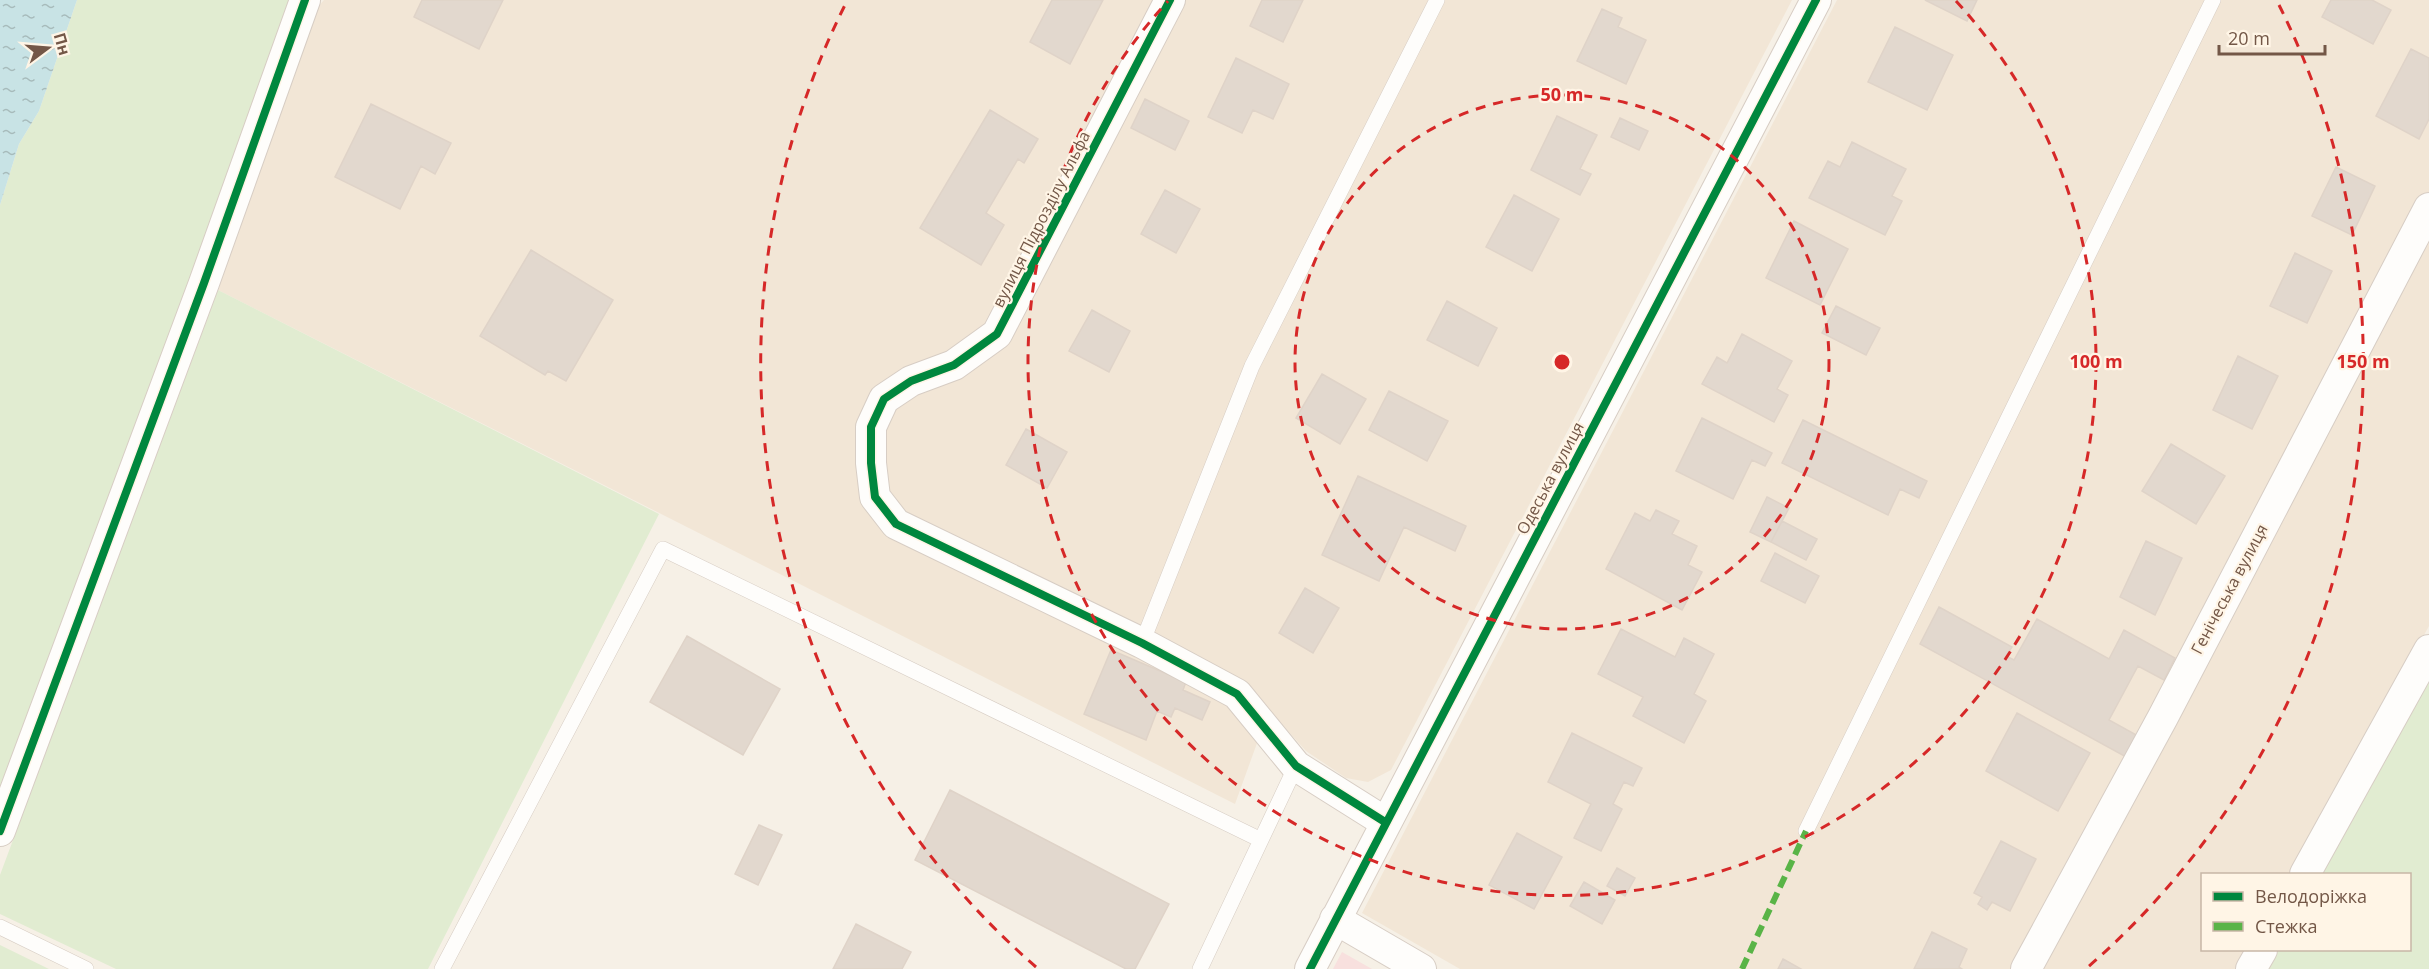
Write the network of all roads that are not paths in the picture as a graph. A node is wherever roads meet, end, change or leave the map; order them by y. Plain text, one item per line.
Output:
1 (305, 0) edge
2 (1170, 0) edge
3 (1437, 0) edge
4 (1816, 0) edge
5 (2213, 0) edge
6 (2429, 208) edge
7 (1142, 643) junction
8 (2429, 650) edge
9 (1296, 766) junction
10 (1385, 822) junction
11 (0, 831) edge
12 (1806, 831) dead end
13 (1262, 840) junction
14 (2306, 873) edge
15 (1335, 919) junction
16 (0, 927) edge
17 (2261, 951) edge
18 (86, 969) edge
19 (442, 969) edge
20 (1200, 969) edge
21 (1310, 969) edge
22 (1421, 969) edge
23 (2026, 969) edge
24 (2251, 969) edge

1 - 11 street
2 - 7 street, вулиця Підрозділу Альфа
3 - 7 lane
4 - 10 street, Одеська вулиця
5 - 12 lane
6 - 23 street, Генічеська вулиця
7 - 9 street
8 - 14 street
9 - 10 street
9 - 13 lane
10 - 15 street, Одеська вулиця
13 - 19 lane
13 - 20 lane
15 - 21 street, Одеська вулиця
15 - 22 street
16 - 18 lane
17 - 24 street

